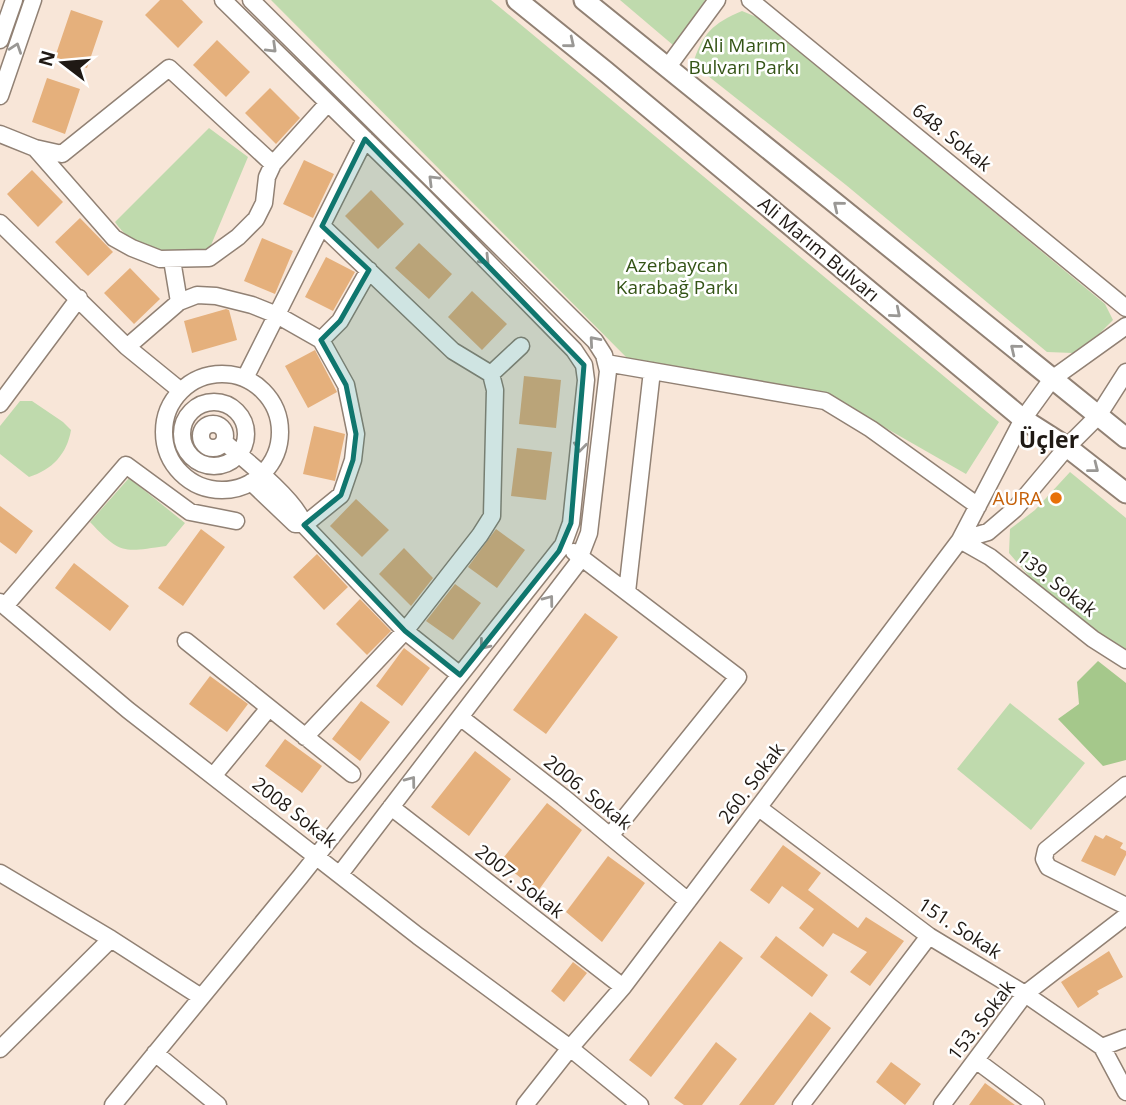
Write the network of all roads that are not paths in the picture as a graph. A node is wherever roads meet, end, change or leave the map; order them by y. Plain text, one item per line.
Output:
1 (14, 0) edge
2 (33, 0) edge
3 (223, 0) edge
4 (251, 0) edge
5 (517, 0) edge
6 (584, 0) edge
7 (717, 0) edge
8 (750, 0) edge
9 (0, 40) edge
10 (667, 68) junction
11 (3, 77) edge
12 (0, 96) edge
13 (328, 103) junction
14 (0, 134) edge
15 (365, 139) junction
16 (35, 148) junction
17 (273, 164) junction
18 (0, 223) edge
19 (322, 226) junction
20 (172, 260) junction
21 (369, 270) junction
22 (79, 298) junction
23 (179, 302) junction
24 (1126, 308) edge
25 (277, 315) junction
26 (1126, 326) edge
27 (321, 340) junction
28 (520, 346) dead end
29 (127, 347) junction
30 (606, 363) junction
31 (652, 371) junction
32 (1126, 372) edge
33 (491, 374) junction
34 (245, 378) junction
35 (1052, 379) junction
36 (181, 391) junction
37 (0, 404) edge
38 (167, 415) junction
39 (1098, 416) junction
40 (1023, 419) junction
41 (184, 421) junction
42 (1126, 438) edge
43 (1067, 447) junction
44 (239, 455) junction
45 (256, 478) junction
46 (1126, 493) edge
47 (978, 506) junction
48 (236, 521) dead end
49 (304, 524) junction
50 (960, 540) junction
51 (563, 545) junction
52 (581, 557) junction
53 (627, 592) junction
54 (3, 604) edge
55 (405, 631) junction
56 (186, 641) dead end
57 (1126, 660) edge
58 (460, 675) junction
59 (269, 708) junction
60 (460, 717) junction
61 (305, 737) junction
62 (352, 774) dead end
63 (214, 775) junction
64 (1126, 785) edge
65 (391, 807) junction
66 (758, 808) junction
67 (610, 836) junction
68 (316, 855) junction
69 (0, 873) edge
70 (340, 874) junction
71 (688, 901) junction
72 (1126, 906) edge
73 (1126, 916) edge
74 (929, 936) junction
75 (111, 939) junction
76 (624, 988) junction
77 (1025, 994) junction
78 (201, 997) junction
79 (1126, 1038) edge
80 (1102, 1047) junction
81 (570, 1048) junction
82 (0, 1049) edge
83 (155, 1053) junction
84 (976, 1060) junction
85 (1126, 1092) edge
86 (113, 1105) edge
87 (218, 1105) edge
88 (525, 1105) edge
89 (640, 1105) edge
90 (801, 1105) edge
91 (942, 1105) edge
92 (1035, 1105) edge

1 - 9 street
11 -> 2 street
3 -> 13 street
30 -> 4 street
5 -> 40 main road, Ali Marım Bulvarı
6 - 10 main road
7 - 10 street
8 - 24 street, 648. Sokak
35 -> 10 main road
11 - 12 street
13 - 15 street
13 - 17 street
14 - 16 street
15 - 19 street
15 -> 51 street
16 - 17 street
16 - 20 street
17 - 20 street
18 - 22 street
19 - 21 street
19 - 25 street
20 - 23 street
21 - 27 street
21 - 33 street
22 - 29 street
22 - 37 street
23 - 25 street
23 - 29 street
25 - 27 street
25 - 34 street
26 - 35 street, 260. Sokak
27 - 49 street
28 - 33 street
29 - 36 street
30 - 31 street
30 - 52 street
31 - 47 street
31 - 53 street
32 - 39 street
33 - 55 street
34 - 36 street
34 - 45 street
35 - 39 main road
35 - 40 street, 260. Sokak
36 - 38 street
38 - 41 street
38 - 45 street
39 - 42 main road
39 - 43 street
40 - 43 main road, Ali Marım Bulvarı
40 - 47 street, 260. Sokak
41 - 44 street
41 - 44 street
41 - 44 street
43 -> 46 main road, Ali Marım Bulvarı
43 - 50 street
44 - 45 street
45 - 49 street
47 - 50 street, 260. Sokak
48 - 54 street
49 - 55 street
50 - 57 street, 139. Sokak
50 - 66 street, 260. Sokak
51 - 52 street
51 -> 58 street
52 - 53 street
60 -> 52 street
53 - 67 street
54 - 63 street, 2008 Sokak
55 - 58 street
55 - 61 street
56 - 59 street
58 - 68 street
59 - 61 street
59 - 63 street
65 -> 60 street
60 - 67 street, 2006. Sokak
61 - 62 street
63 - 68 street, 2008 Sokak
64 - 72 street
65 - 70 street
65 - 76 street, 2007. Sokak
66 - 71 street, 260. Sokak
66 - 74 street, 151. Sokak
67 - 71 street, 2006. Sokak
68 - 70 street, 2008 Sokak
68 - 78 street
69 - 75 street
70 - 81 street, 2008 Sokak
71 - 76 street, 260. Sokak
73 - 77 street, 153. Sokak
74 - 77 street, 151. Sokak
74 - 90 street
75 - 78 street
75 - 82 street
76 - 81 street, 260. Sokak
77 - 80 street, 151. Sokak
77 - 84 street, 153. Sokak
78 - 83 street
79 - 80 street
80 - 85 street, 151. Sokak
81 - 88 street, 260. Sokak
81 - 89 street, 2008 Sokak
83 - 86 street
83 - 87 street
84 - 91 street, 153. Sokak
84 - 92 street

